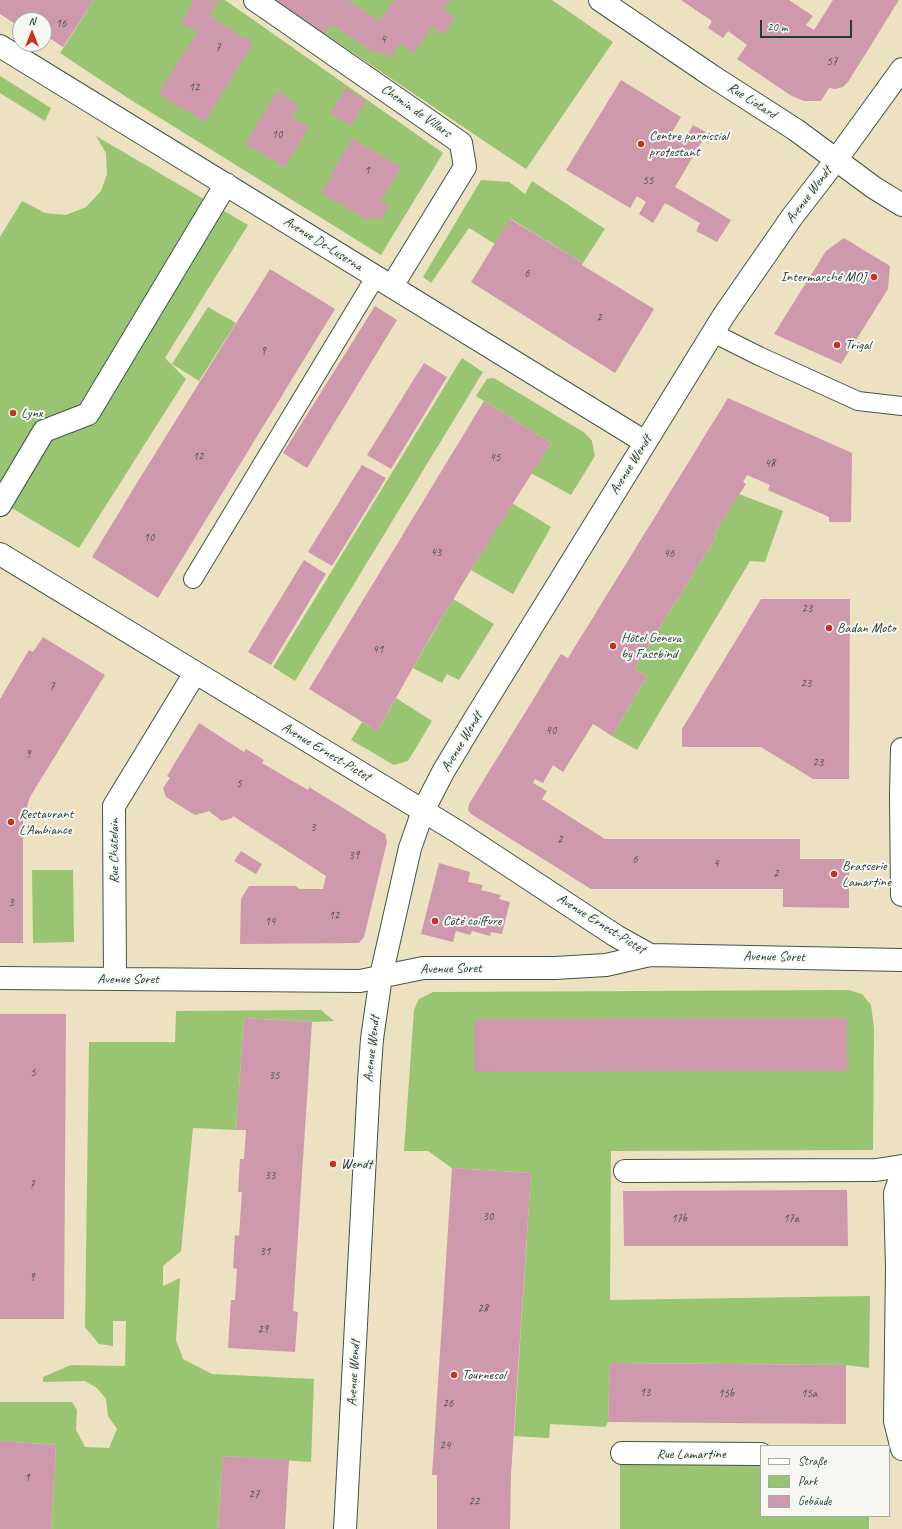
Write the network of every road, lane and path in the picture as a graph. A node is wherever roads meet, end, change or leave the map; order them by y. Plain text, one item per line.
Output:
1 (256, 0) edge
2 (600, 0) edge
3 (0, 46) edge
4 (902, 69) edge
5 (836, 160) junction
6 (226, 184) junction
7 (902, 205) edge
8 (384, 281) junction
9 (713, 333) junction
10 (902, 406) edge
11 (645, 442) junction
12 (0, 505) edge
13 (0, 554) edge
14 (193, 579) dead end
15 (195, 673) junction
16 (902, 749) edge
17 (423, 811) junction
18 (902, 895) edge
19 (650, 954) junction
20 (902, 960) edge
21 (381, 976) junction
22 (0, 978) edge
23 (116, 979) junction
24 (902, 1166) edge
25 (625, 1171) dead end
26 (902, 1174) edge
27 (902, 1449) edge
28 (622, 1453) dead end
29 (760, 1454) edge
30 (890, 1454) edge
31 (902, 1454) edge
32 (345, 1529) edge

1 - 8 street, Chemin de Villars
2 - 5 street, Rue Liotard
3 - 6 street, Avenue De-Luserna
4 - 5 street, Avenue Wendt
5 - 7 street, Rue Liotard
5 - 9 street, Avenue Wendt
6 - 8 street, Avenue De-Luserna
6 - 12 street
8 - 11 street, Avenue De-Luserna
8 - 14 lane
9 - 10 lane
9 - 11 street, Avenue Wendt
11 - 17 street, Avenue Wendt
13 - 15 street, Avenue Ernest-Pictet
15 - 17 street, Avenue Ernest-Pictet
15 - 23 street, Rue Châtelain
16 - 18 street
17 - 19 street, Avenue Ernest-Pictet
17 - 21 street, Avenue Wendt
19 - 20 street, Avenue Soret
19 - 21 street, Avenue Soret
21 - 23 street, Avenue Soret
21 - 32 street, Avenue Wendt
22 - 23 street, Avenue Soret
24 - 25 street
26 - 27 street
28 - 29 street, Rue Lamartine
30 - 31 street

